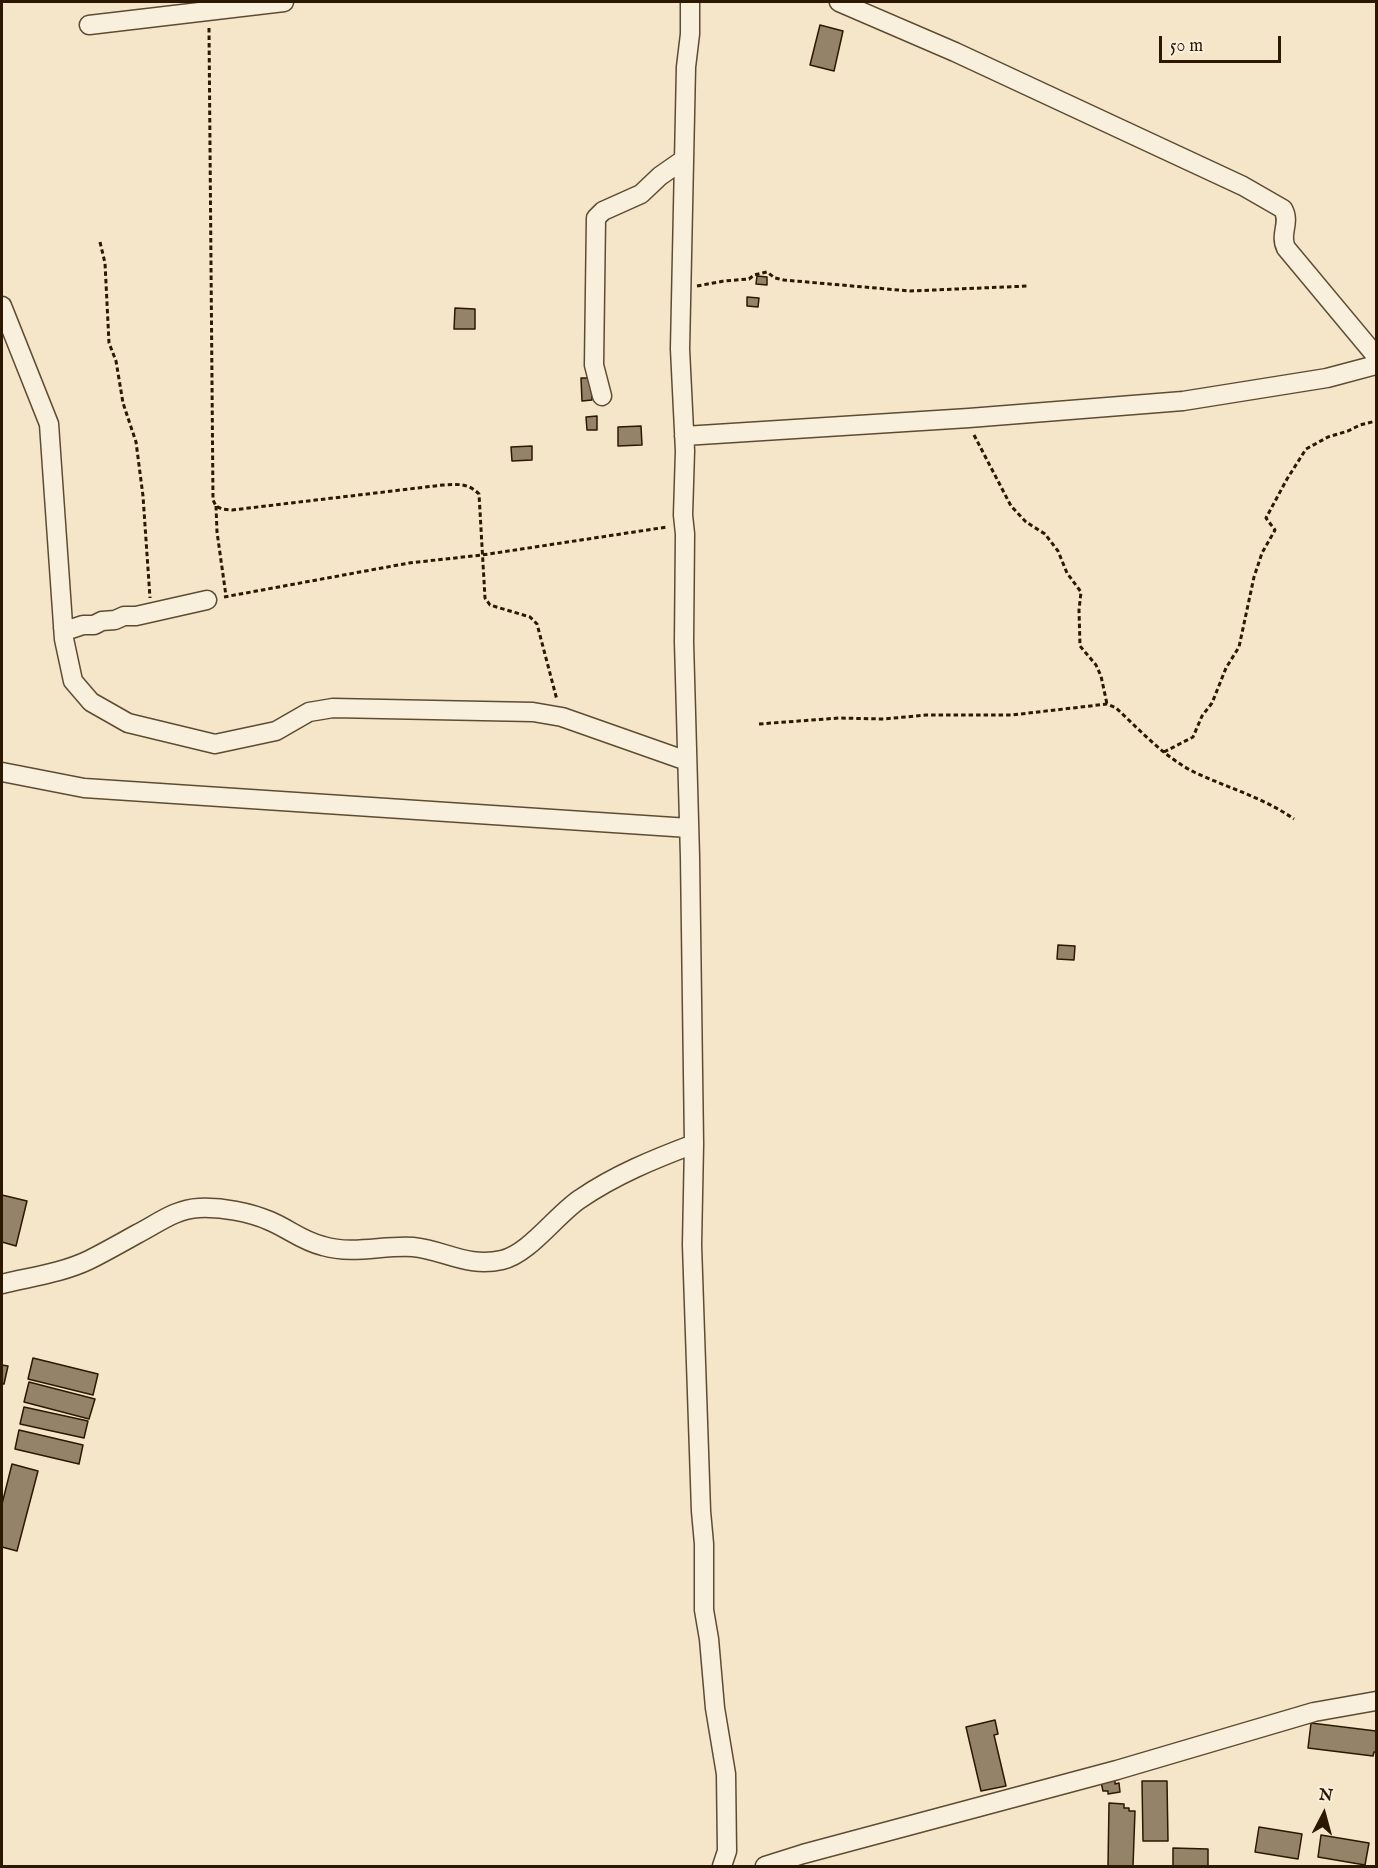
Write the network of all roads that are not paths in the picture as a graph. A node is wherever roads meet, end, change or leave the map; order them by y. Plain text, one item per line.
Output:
1 (284, 2) edge
2 (690, 2) edge
3 (839, 2) edge
4 (89, 25) dead end
5 (683, 160) junction
6 (2, 306) edge
7 (1377, 356) edge
8 (1377, 365) edge
9 (602, 396) dead end
10 (684, 436) junction
11 (207, 600) road end
12 (63, 628) junction
13 (687, 761) junction
14 (2, 772) edge
15 (689, 828) junction
16 (694, 1144) junction
17 (2, 1284) edge
18 (1377, 1701) edge
19 (722, 1866) edge
20 (765, 1866) edge

1 - 4 street
2 - 5 street
3 - 7 street
5 - 9 street
5 - 10 street
6 - 12 street
8 - 10 street
10 - 13 street
11 - 12 street
12 - 13 street
13 - 15 street
14 - 15 street
15 - 16 street
16 - 17 street
16 - 19 street
18 - 20 street

